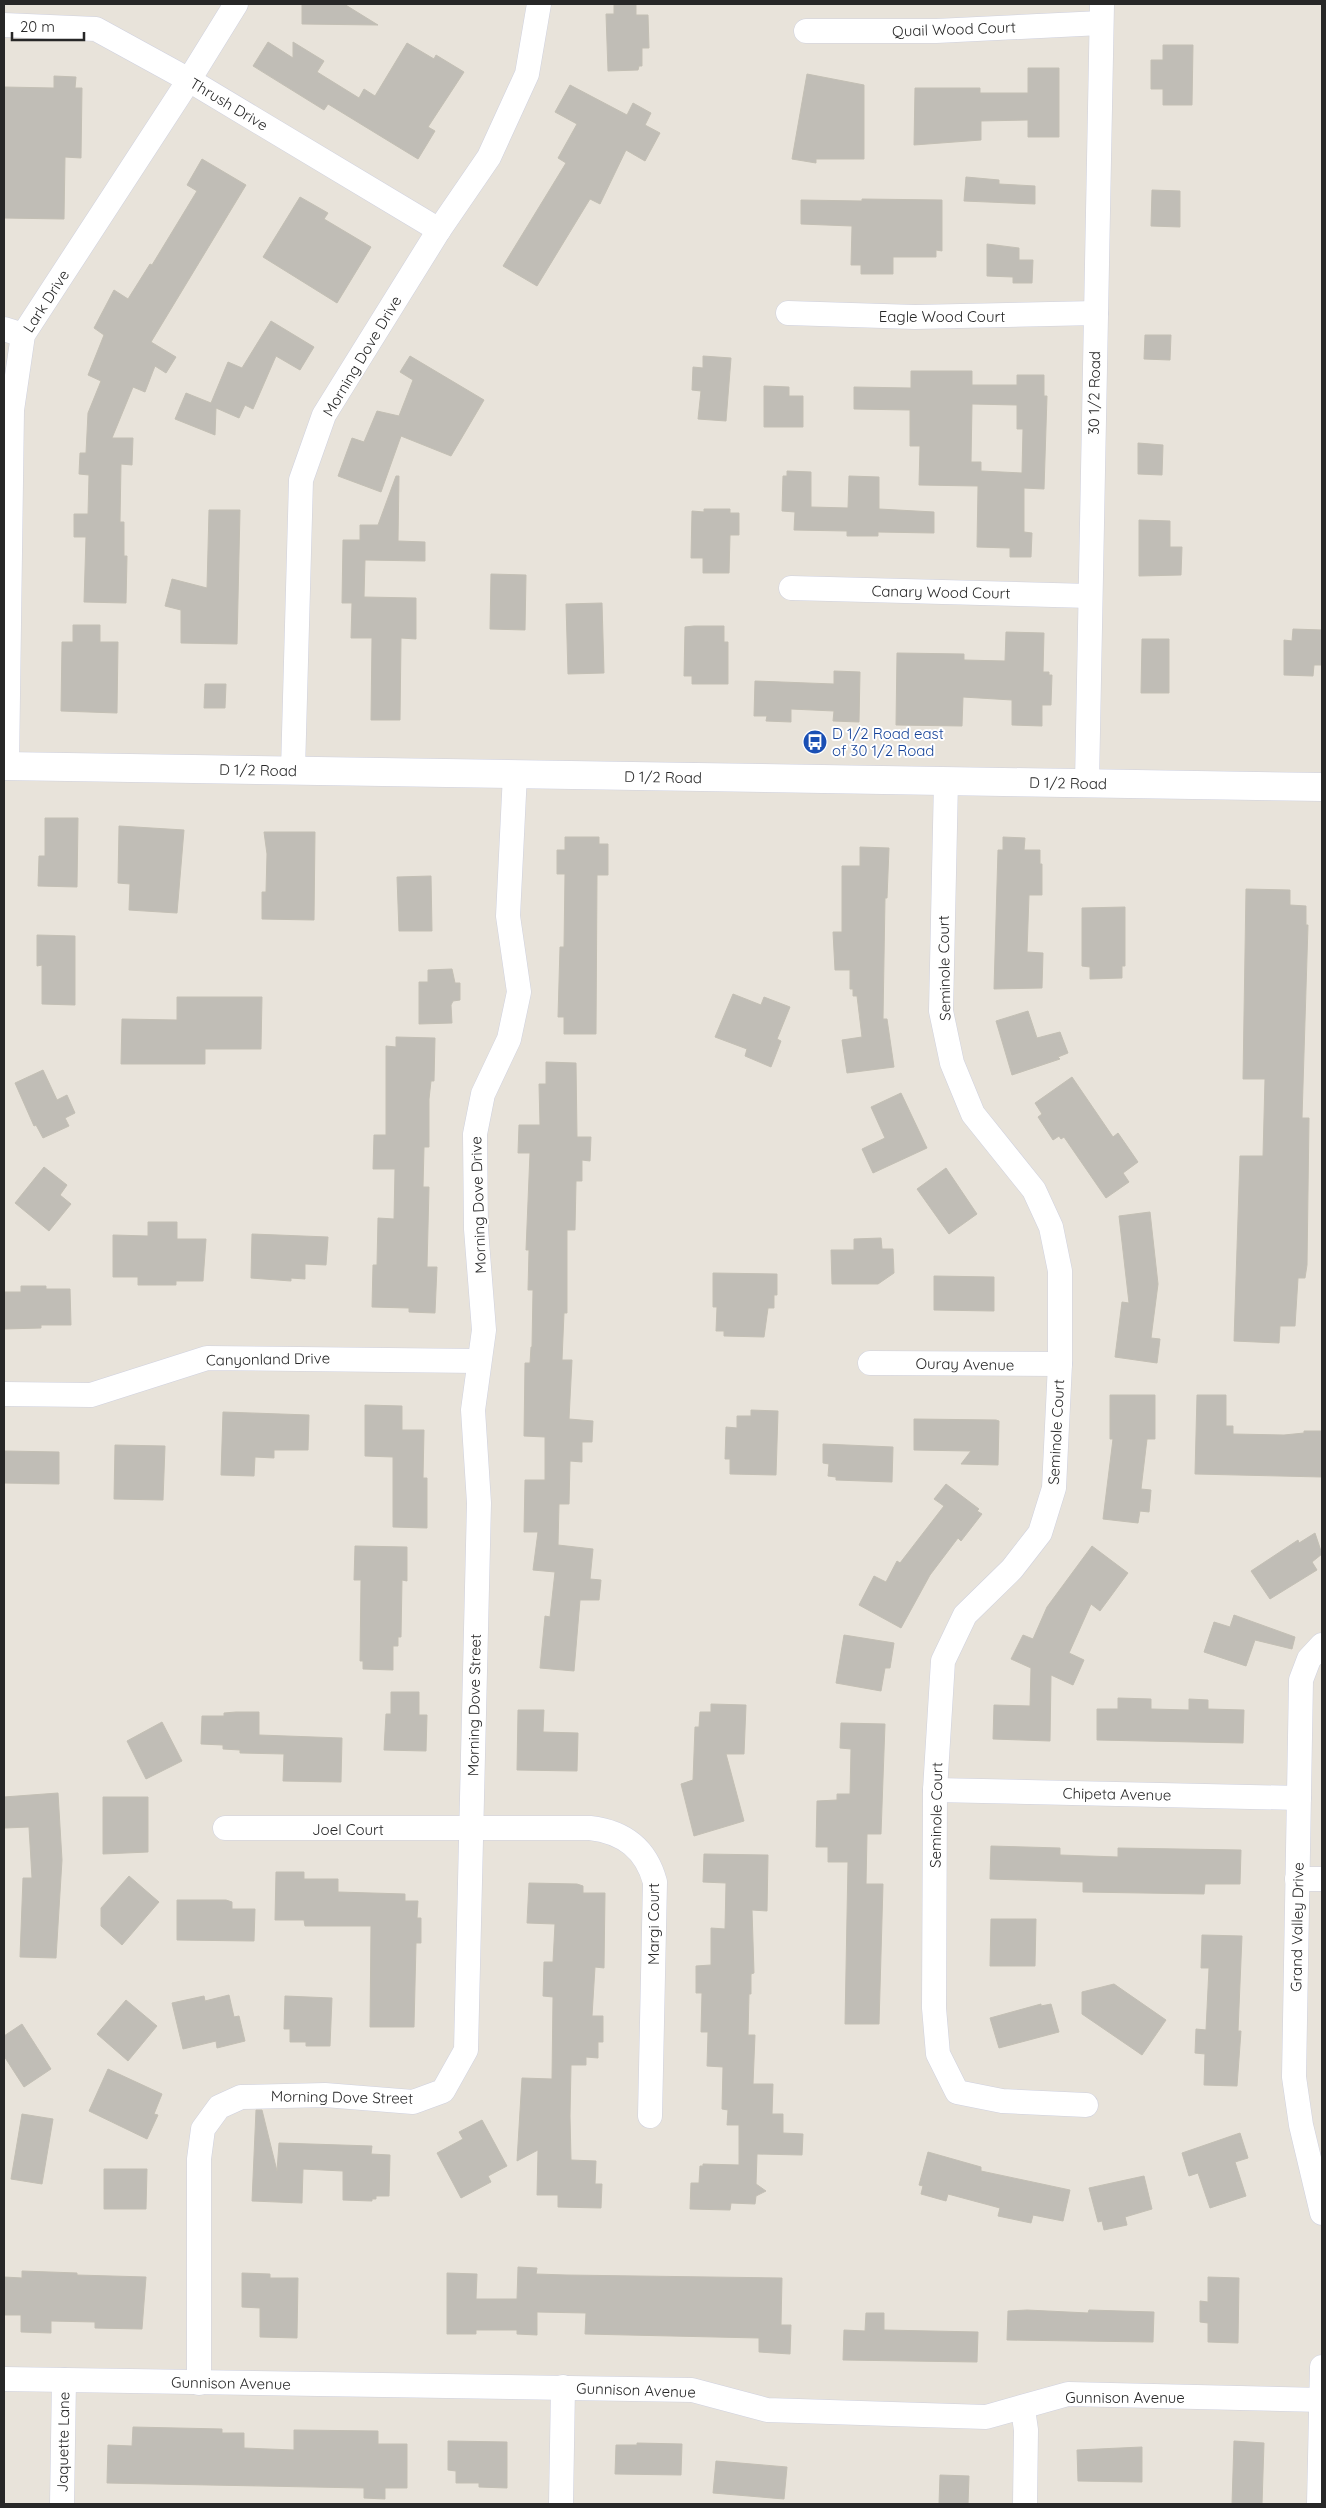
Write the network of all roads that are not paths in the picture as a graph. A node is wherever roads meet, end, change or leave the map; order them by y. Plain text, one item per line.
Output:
1 (236, 4) edge
2 (539, 4) edge
3 (1102, 13) edge
4 (4, 24) edge
5 (806, 31) dead end
6 (190, 80) junction
7 (439, 230) junction
8 (788, 313) dead end
9 (1096, 313) junction
10 (13, 332) edge
11 (6, 588) edge
12 (791, 588) dead end
13 (1090, 596) junction
14 (5, 766) edge
15 (293, 770) junction
16 (515, 774) junction
17 (946, 781) junction
18 (1086, 783) junction
19 (1322, 787) edge
20 (478, 1361) junction
21 (870, 1363) dead end
22 (1060, 1364) junction
23 (4, 1394) edge
24 (476, 1613) joint
25 (1322, 1645) edge
26 (935, 1790) junction
27 (1299, 1798) junction
28 (225, 1828) dead end
29 (471, 1828) junction
30 (1297, 1879) junction
31 (1322, 1880) edge
32 (1086, 2105) dead end
33 (650, 2116) dead end
34 (1311, 2125) edge
35 (1322, 2213) edge
36 (1322, 2367) edge
37 (4, 2379) edge
38 (64, 2380) junction
39 (199, 2382) junction
40 (563, 2387) junction
41 (1322, 2400) edge
42 (1023, 2409) junction
43 (62, 2504) edge
44 (561, 2504) edge
45 (1025, 2504) edge
46 (1319, 2504) edge

1 - 6 street, Lark Drive
2 - 7 street, Morning Dove Drive
3 - 5 street, Quail Wood Court
3 - 9 street, 30 1/2 Road
4 - 6 street, Thrush Drive
6 - 7 street, Thrush Drive
6 - 10 street, Lark Drive
7 - 15 street, Morning Dove Drive
8 - 9 street, Eagle Wood Court
9 - 13 street, 30 1/2 Road
10 - 11 street, Lark Drive
11 - 14 street, Lark Drive
12 - 13 street, Canary Wood Court
13 - 18 street, 30 1/2 Road
14 - 15 main road, D 1/2 Road
15 - 16 main road, D 1/2 Road
16 - 17 main road, D 1/2 Road
16 - 20 street, Morning Dove Drive
17 - 18 main road, D 1/2 Road
17 - 22 street, Seminole Court
18 - 19 main road, D 1/2 Road
20 - 23 street, Canyonland Drive
20 - 24 street, Morning Dove Drive
21 - 22 street, Ouray Avenue
22 - 26 street, Seminole Court
24 - 29 street, Morning Dove Street
25 - 27 street, Grand Valley Drive
26 - 27 street, Chipeta Avenue
26 - 32 street, Seminole Court
27 - 30 street, Grand Valley Drive
28 - 29 street, Joel Court
29 - 33 street, Margi Court
29 - 39 street, Morning Dove Street
30 - 31 street
30 - 34 street, Grand Valley Drive
34 - 35 street, Grand Valley Drive
36 - 41 street
37 - 38 street, Gunnison Avenue
38 - 39 street, Gunnison Avenue
38 - 43 street, Jaquette Lane
39 - 40 street, Gunnison Avenue
40 - 42 street, Gunnison Avenue
40 - 44 street
41 - 42 street, Gunnison Avenue
41 - 46 street
42 - 45 street

